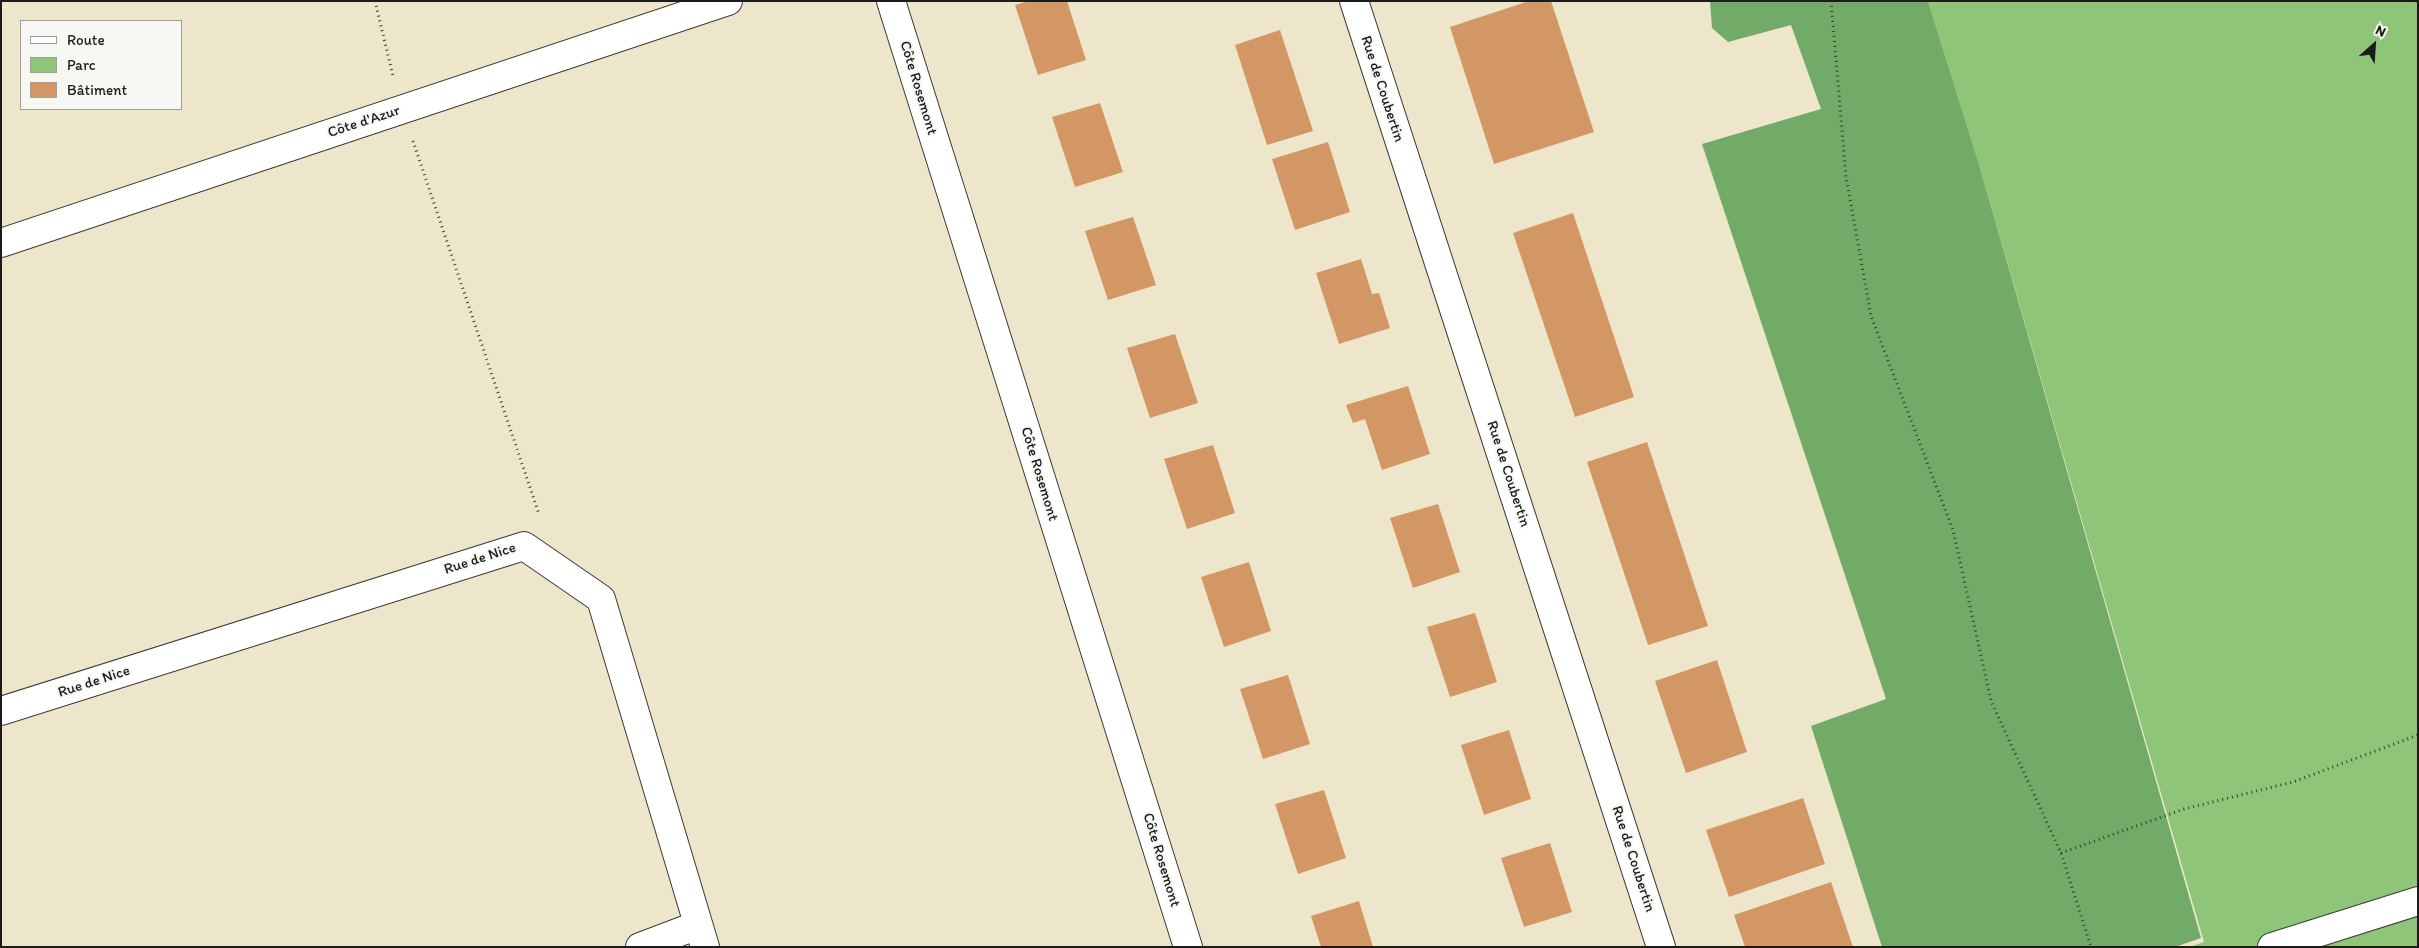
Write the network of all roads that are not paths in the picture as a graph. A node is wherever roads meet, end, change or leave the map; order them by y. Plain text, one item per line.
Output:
1 (728, 1) edge
2 (891, 1) edge
3 (1354, 1) edge
4 (1, 244) edge
5 (1, 711) edge
6 (2418, 901) edge
7 (701, 936) edge
8 (640, 947) edge
9 (1188, 947) edge
10 (1661, 947) edge
11 (2272, 947) edge

1 - 4 street, Côte d'Azur
2 - 9 street, Côte Rosemont
3 - 10 street, Rue de Coubertin
5 - 7 street, Rue de Nice
6 - 11 street
7 - 8 street

